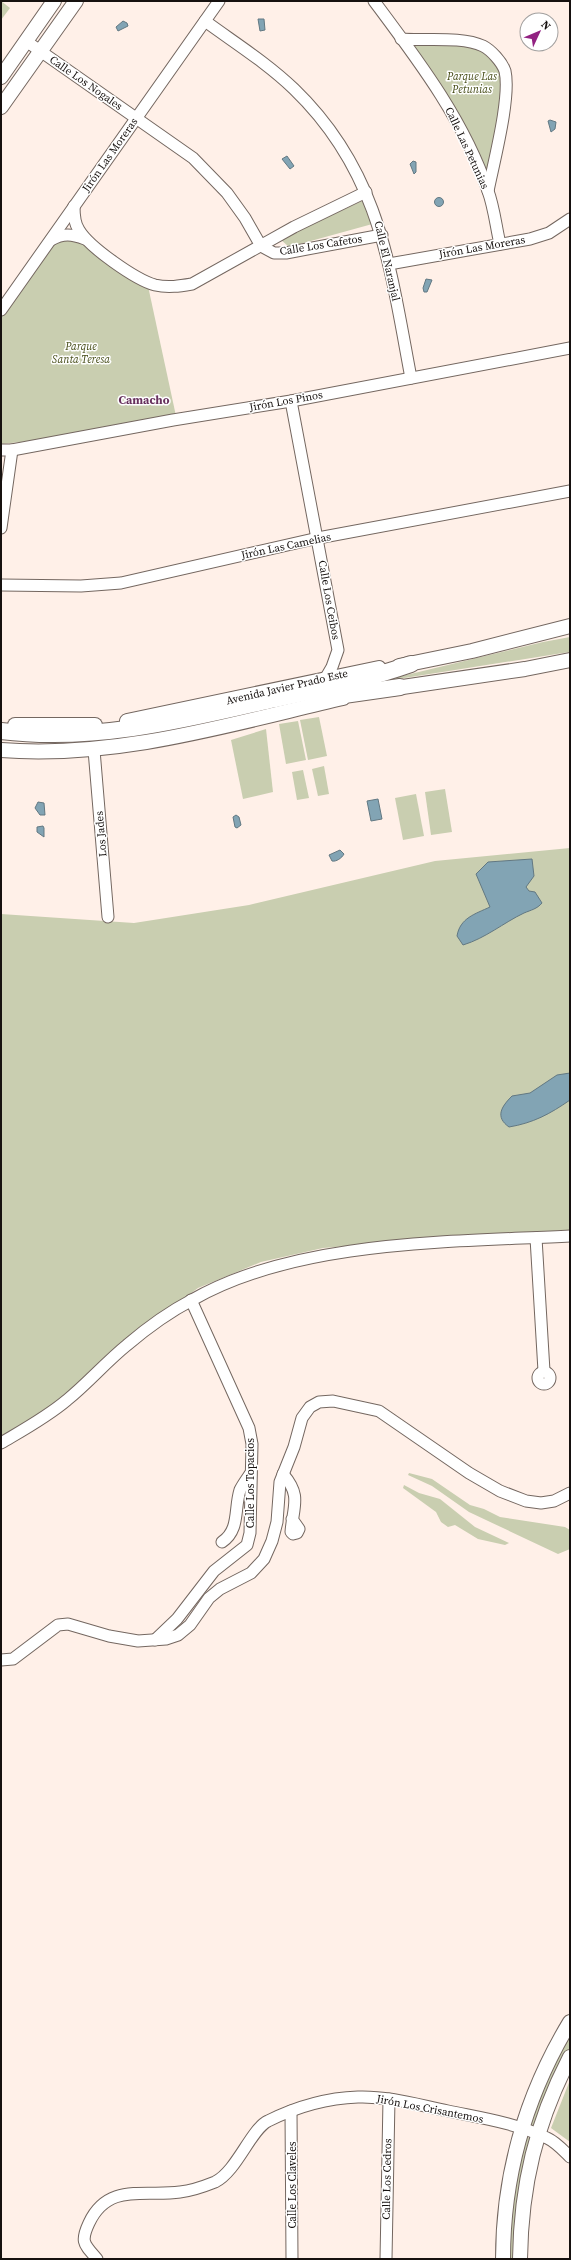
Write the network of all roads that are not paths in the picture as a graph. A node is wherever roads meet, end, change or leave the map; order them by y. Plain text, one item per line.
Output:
1 (54, 1) edge
2 (76, 1) edge
3 (219, 1) edge
4 (374, 1) edge
5 (40, 20) junction
6 (205, 21) junction
7 (56, 29) junction
8 (401, 39) junction
9 (26, 41) junction
10 (40, 52) junction
11 (1, 77) edge
12 (19, 82) junction
13 (1, 107) edge
14 (136, 118) junction
15 (488, 191) junction
16 (366, 192) junction
17 (74, 206) junction
18 (570, 219) edge
19 (382, 235) junction
20 (86, 240) junction
21 (48, 242) junction
22 (500, 244) junction
23 (261, 246) junction
24 (389, 264) junction
25 (1, 310) edge
26 (570, 348) edge
27 (410, 378) junction
28 (291, 401) junction
29 (6, 450) edge
30 (570, 491) edge
31 (1, 528) edge
32 (318, 538) junction
33 (1, 585) edge
34 (570, 626) edge
35 (570, 660) edge
36 (412, 664) junction
37 (542, 666) junction
38 (570, 667) edge
39 (325, 679) junction
40 (400, 687) junction
41 (1, 724) edge
42 (1, 731) edge
43 (141, 731) junction
44 (1, 741) edge
45 (1, 750) edge
46 (94, 750) junction
47 (108, 917) dead end
48 (570, 1236) edge
49 (536, 1238) junction
50 (191, 1300) junction
51 (544, 1371) dead end
52 (1, 1443) edge
53 (250, 1473) junction
54 (283, 1474) junction
55 (570, 1493) edge
56 (292, 1519) dead end
57 (222, 1542) dead end
58 (155, 1640) junction
59 (1, 1660) edge
60 (570, 2022) edge
61 (570, 2057) edge
62 (389, 2099) junction
63 (292, 2111) junction
64 (522, 2127) junction
65 (538, 2134) junction
66 (570, 2157) edge
67 (97, 2259) edge
68 (292, 2259) edge
69 (386, 2259) edge
70 (502, 2259) edge
71 (520, 2259) edge

1 - 5 main road
2 - 7 main road
3 - 6 street, Jirón Las Moreras
4 - 8 street, Calle Las Petunias
5 - 7 main road
5 - 9 main road
6 - 14 street, Jirón Las Moreras
6 - 16 street, Calle El Naranjal
7 - 10 main road
8 - 15 street, Calle Las Petunias
8 - 15 street
9 - 10 street, Calle Los Nogales
9 - 11 main road
10 - 12 main road
10 - 14 street, Calle Los Nogales
11 - 12 main road
12 - 13 main road
14 - 17 street, Jirón Las Moreras
14 - 23 street, Calle Los Nogales
15 - 22 street, Calle Las Petunias
16 - 19 street, Calle El Naranjal
16 - 23 street, Calle Los Cafetos
17 - 20 street, Calle Los Cafetos
17 - 21 street, Jirón Las Moreras
18 - 22 street, Jirón Las Moreras
19 - 23 street, Calle Los Cafetos
19 - 24 street, Calle El Naranjal
20 - 21 street, Calle Los Cafetos
20 - 23 street, Calle Los Cafetos
21 - 25 street, Jirón Las Moreras
22 - 24 street, Jirón Las Moreras
24 - 27 street, Calle El Naranjal
26 - 27 street, Jirón Los Pinos
27 - 28 street, Jirón Los Pinos
28 - 29 street, Jirón Los Pinos
28 - 32 street, Calle Los Ceibos
29 - 31 street
30 - 32 street, Jirón Las Camelias
32 - 33 street, Jirón Las Camelias
32 - 39 street, Calle Los Ceibos
34 - 36 main road, Avenida Javier Prado Este
35 - 37 main road, Avenida Javier Prado Este
36 - 39 main road, Avenida Javier Prado Este
36 - 43 highway
37 - 38 main road
37 - 40 main road, Avenida Javier Prado Este
39 - 41 main road, Avenida Javier Prado Este
40 - 43 highway
40 - 46 main road, Avenida Javier Prado Este
42 - 43 highway
43 - 44 highway
45 - 46 main road, Avenida Javier Prado Este
46 - 47 street, Los Jades
48 - 49 street
49 - 50 street
49 - 51 street
50 - 52 street
50 - 53 street, Calle Los Topacios
53 - 57 street
53 - 58 street, Calle Los Topacios
54 - 55 street
54 - 56 street
54 - 58 street
58 - 59 street
60 - 64 main road
61 - 65 main road
62 - 63 street, Jirón Los Crisantemos
62 - 64 street, Jirón Los Crisantemos
62 - 69 street, Calle Los Cedros
63 - 67 street, Jirón Los Crisantemos
63 - 68 street, Calle Los Claveles
64 - 65 street, Jirón Los Crisantemos
64 - 70 main road
65 - 66 street, Jirón Los Crisantemos
65 - 71 main road

